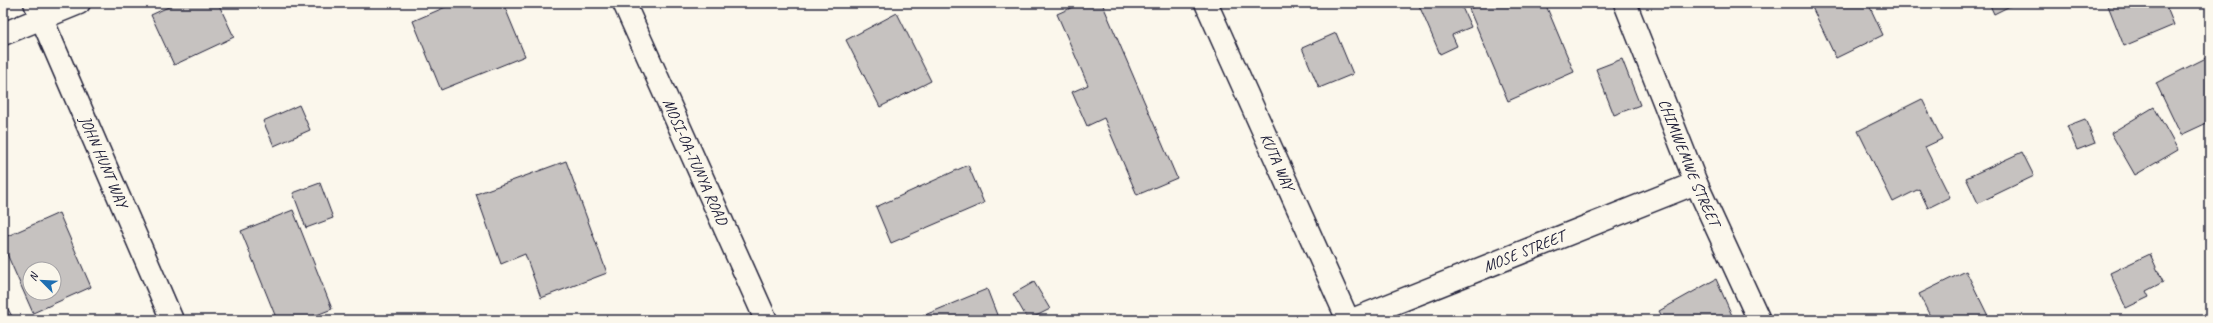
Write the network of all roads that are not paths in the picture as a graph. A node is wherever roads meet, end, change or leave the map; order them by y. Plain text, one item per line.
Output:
1 (79, 3) edge
2 (624, 3) edge
3 (1206, 3) edge
4 (1625, 3) edge
5 (39, 11) edge
6 (3, 34) edge
7 (1696, 184) junction
8 (172, 320) edge
9 (766, 320) edge
10 (1348, 320) edge
11 (1352, 320) edge
12 (1759, 320) edge

1 - 5 main road
2 - 9 main road, MOSI-OA-TUNYA ROAD
3 - 10 main road, KUTA WAY
4 - 7 main road, CHIMWEMWE STREET
5 - 6 main road
5 - 8 main road, JOHN HUNT WAY
7 - 11 main road, MOSE STREET
7 - 12 main road, CHIMWEMWE STREET

